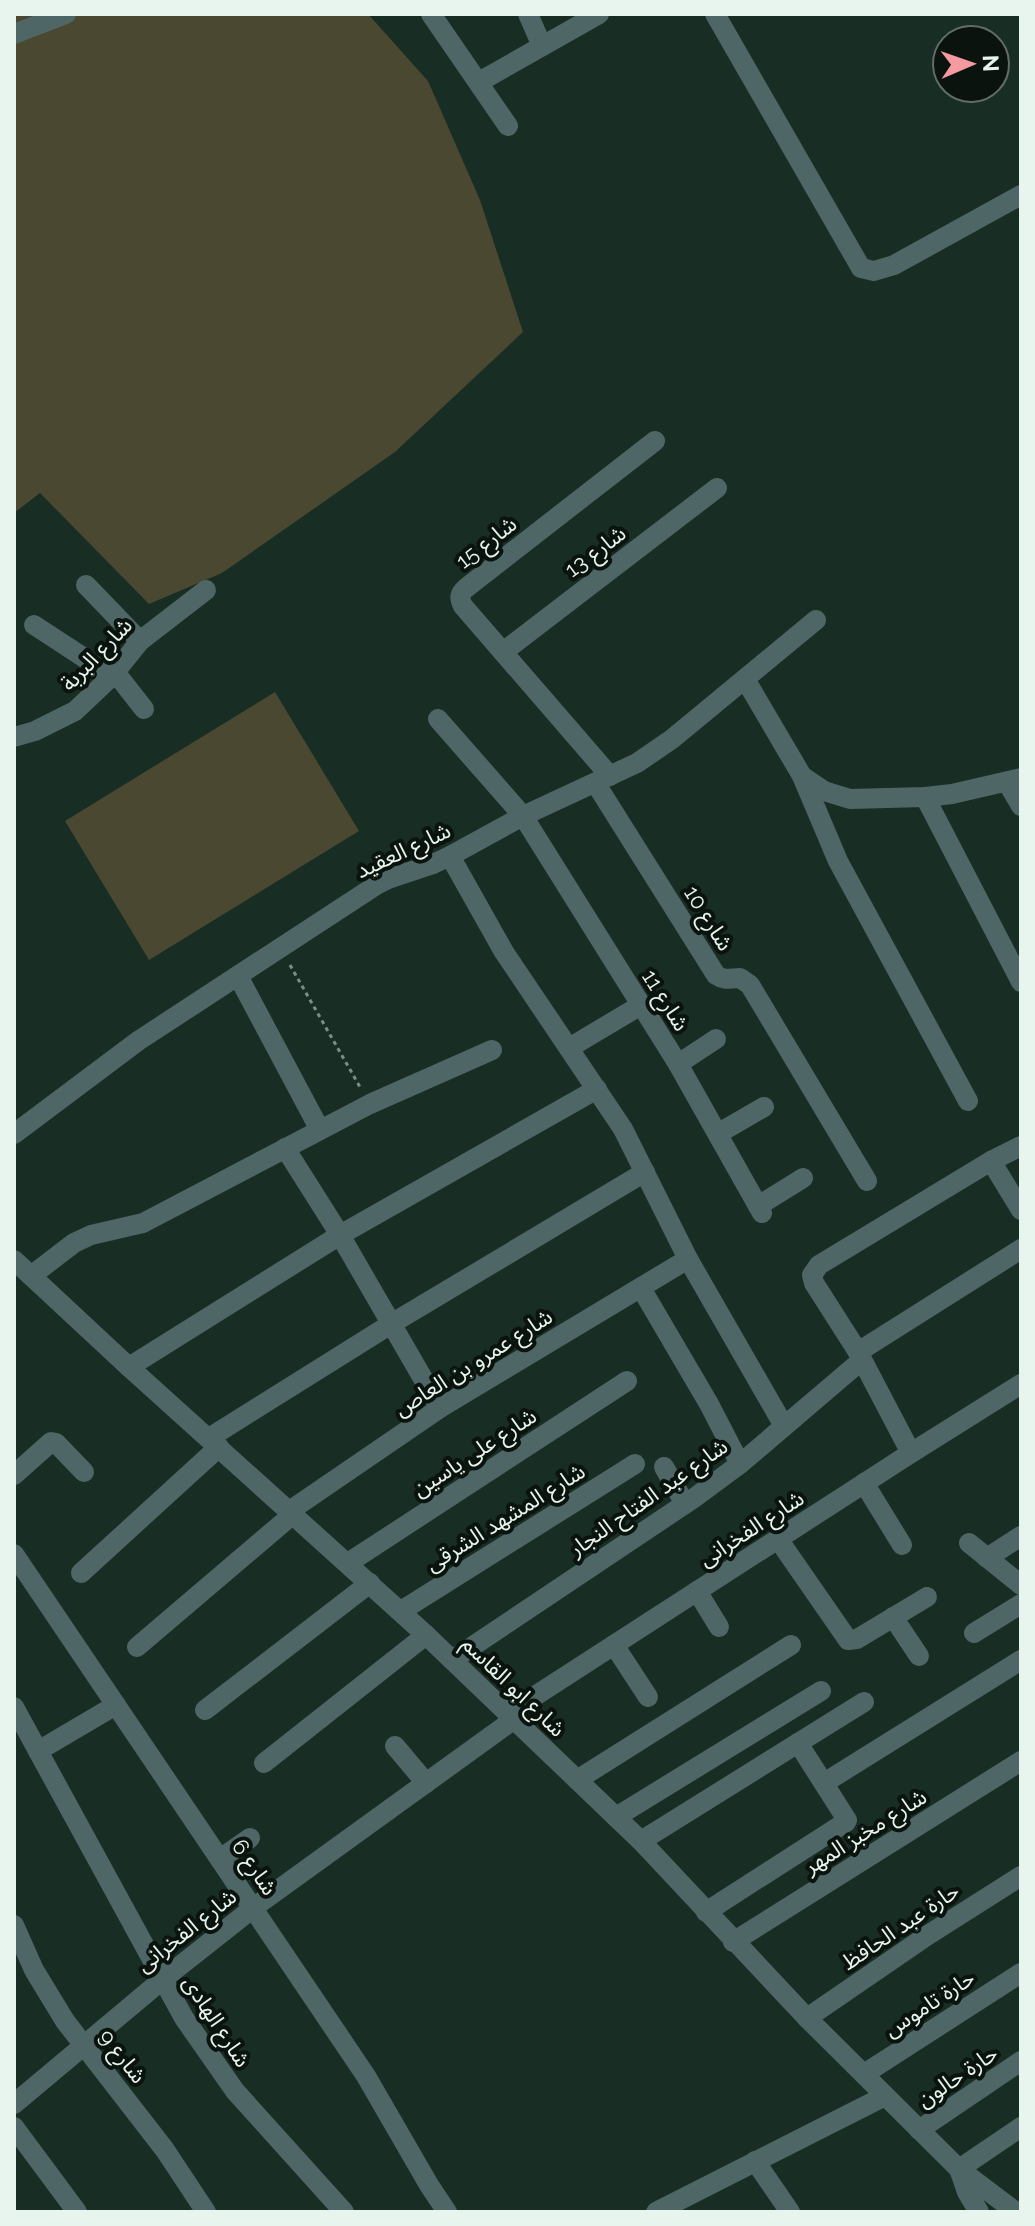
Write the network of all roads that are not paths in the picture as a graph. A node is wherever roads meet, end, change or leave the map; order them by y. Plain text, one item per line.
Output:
1 (66, 14) edge
2 (431, 14) edge
3 (528, 14) edge
4 (599, 14) edge
5 (715, 14) edge
6 (14, 34) edge
7 (542, 46) junction
8 (479, 82) junction
9 (508, 126) dead end
10 (1021, 195) edge
11 (655, 441) dead end
12 (717, 488) dead end
13 (86, 585) dead end
14 (206, 590) dead end
15 (816, 620) dead end
16 (34, 625) dead end
17 (140, 641) junction
18 (503, 652) junction
19 (113, 674) junction
20 (745, 679) junction
21 (144, 709) dead end
22 (438, 719) dead end
23 (14, 737) edge
24 (802, 776) junction
25 (603, 780) junction
26 (1014, 780) edge
27 (925, 797) junction
28 (1021, 806) edge
29 (523, 816) junction
30 (450, 856) junction
31 (238, 976) junction
32 (1021, 982) edge
33 (641, 1005) junction
34 (716, 1039) dead end
35 (569, 1048) junction
36 (492, 1050) dead end
37 (678, 1064) junction
38 (597, 1089) junction
39 (968, 1101) dead end
40 (764, 1107) dead end
41 (320, 1130) junction
42 (719, 1133) junction
43 (14, 1134) edge
44 (1021, 1146) edge
45 (285, 1148) junction
46 (991, 1161) junction
47 (645, 1172) junction
48 (803, 1178) dead end
49 (867, 1181) dead end
50 (1021, 1210) edge
51 (340, 1235) junction
52 (1021, 1249) edge
53 (688, 1259) junction
54 (14, 1260) edge
55 (31, 1276) junction
56 (641, 1288) junction
57 (391, 1324) junction
58 (860, 1356) junction
59 (129, 1367) junction
60 (627, 1381) dead end
61 (1021, 1384) edge
62 (440, 1408) junction
63 (784, 1426) junction
64 (214, 1443) junction
65 (911, 1453) junction
66 (635, 1464) dead end
67 (740, 1464) junction
68 (664, 1467) dead end
69 (84, 1472) dead end
70 (14, 1475) edge
71 (864, 1483) junction
72 (685, 1504) junction
73 (290, 1513) junction
74 (1021, 1536) edge
75 (778, 1539) junction
76 (969, 1543) dead end
77 (902, 1545) dead end
78 (14, 1554) edge
79 (987, 1558) junction
80 (348, 1563) junction
81 (81, 1573) dead end
82 (370, 1583) junction
83 (1021, 1585) edge
84 (697, 1591) junction
85 (927, 1597) dead end
86 (1021, 1604) edge
87 (401, 1611) junction
88 (893, 1617) junction
89 (719, 1627) dead end
90 (974, 1633) dead end
91 (426, 1635) junction
92 (614, 1645) junction
93 (791, 1645) dead end
94 (137, 1647) dead end
95 (919, 1656) dead end
96 (452, 1660) junction
97 (1021, 1660) edge
98 (821, 1691) dead end
99 (648, 1697) dead end
100 (864, 1702) dead end
101 (116, 1705) junction
102 (14, 1707) edge
103 (205, 1710) dead end
104 (510, 1717) junction
105 (798, 1743) junction
106 (395, 1746) dead end
107 (38, 1751) junction
108 (1021, 1761) edge
109 (264, 1763) dead end
110 (577, 1780) junction
111 (426, 1783) junction
112 (824, 1783) junction
113 (616, 1817) junction
114 (250, 1838) dead end
115 (641, 1841) junction
116 (220, 1859) junction
117 (1021, 1876) edge
118 (253, 1908) junction
119 (706, 1912) junction
120 (14, 1925) edge
121 (733, 1942) junction
122 (1021, 1973) edge
123 (162, 1980) junction
124 (807, 2018) junction
125 (83, 2044) junction
126 (1021, 2061) edge
127 (864, 2074) junction
128 (885, 2096) junction
129 (14, 2104) edge
130 (14, 2127) edge
131 (1021, 2127) edge
132 (919, 2130) junction
133 (755, 2161) junction
134 (959, 2169) junction
135 (77, 2212) edge
136 (206, 2212) edge
137 (344, 2212) edge
138 (447, 2212) edge
139 (656, 2212) edge
140 (790, 2212) edge
141 (979, 2212) edge
142 (1016, 2212) edge

1 - 6 street
2 - 8 street
3 - 7 street
4 - 7 street
5 - 10 street
7 - 8 street
8 - 9 street
11 - 18 street, شارع 15
12 - 18 street, شارع 13
13 - 17 street
14 - 17 street, شارع البربة
15 - 20 street, شارع العقيد
16 - 19 street
17 - 19 street, شارع البربة
18 - 25 street, شارع 15
19 - 21 street
19 - 23 street, شارع البربة
20 - 24 street
20 - 25 street, شارع العقيد
22 - 29 street, شارع 11
24 - 27 street
24 - 39 street
25 - 29 street, شارع العقيد
25 - 49 street, شارع 10
26 - 27 street
26 - 28 street
27 - 32 street
29 - 30 street, شارع العقيد
29 - 33 street, شارع 11
30 - 31 street, شارع العقيد
30 - 35 street
31 - 41 street
31 - 43 street, شارع العقيد
33 - 35 street
33 - 37 street, شارع 11
34 - 37 street
35 - 38 street
36 - 41 street
37 - 42 street, شارع 11
38 - 47 street
38 - 51 street
40 - 42 street
41 - 45 street
42 - 48 street, شارع 11
44 - 46 street
45 - 51 street
45 - 55 street
46 - 50 street
46 - 58 street
47 - 53 street
47 - 57 street
51 - 57 street
51 - 59 street
52 - 58 street, شارع عبد الفتاح النجار
53 - 56 street, شارع عمرو بن العاص
53 - 63 street
54 - 55 street, شارع ابو القاسم
55 - 59 street, شارع ابو القاسم
56 - 62 street, شارع عمرو بن العاص
56 - 67 street
57 - 62 street
57 - 64 street
58 - 63 street, شارع عبد الفتاح النجار
58 - 65 street
59 - 64 street, شارع ابو القاسم
60 - 80 street, شارع على ياسين
61 - 65 street, شارع الفخرانى
62 - 73 street, شارع عمرو بن العاص
63 - 67 street, شارع عبد الفتاح النجار
64 - 73 street, شارع ابو القاسم
64 - 81 street
65 - 71 street, شارع الفخرانى
66 - 87 street, شارع المشهد الشرقى
67 - 72 street, شارع عبد الفتاح النجار
68 - 72 street
69 - 70 street
71 - 75 street, شارع الفخرانى
71 - 77 street
72 - 96 street, شارع عبد الفتاح النجار
73 - 80 street, شارع ابو القاسم
73 - 94 street, شارع عمرو بن العاص
74 - 79 street
75 - 84 street, شارع الفخرانى
75 - 88 street
76 - 79 street
78 - 101 street, شارع 6
79 - 83 street
80 - 82 street, شارع ابو القاسم
82 - 87 street, شارع ابو القاسم
82 - 103 street
84 - 89 street
84 - 92 street, شارع الفخرانى
85 - 88 street
86 - 90 street
87 - 91 street, شارع ابو القاسم
88 - 95 street
91 - 96 street, شارع ابو القاسم
91 - 109 street
92 - 99 street
92 - 104 street, شارع الفخرانى
93 - 110 street
96 - 104 street, شارع ابو القاسم
97 - 112 street
98 - 113 street
100 - 105 street
101 - 107 street
101 - 116 street, شارع 6
102 - 107 street, شارع الهادى
104 - 110 street, شارع ابو القاسم
104 - 111 street, شارع الفخرانى
105 - 112 street
105 - 115 street
106 - 111 street
107 - 123 street, شارع الهادى
108 - 121 street, شارع مخبز المهر
110 - 113 street, شارع ابو القاسم
111 - 118 street, شارع الفخرانى
112 - 119 street
113 - 115 street, شارع ابو القاسم
114 - 116 street
115 - 119 street, شارع ابو القاسم
116 - 118 street, شارع 6
117 - 124 street, حارة عبد الحافظ
118 - 123 street, شارع الفخرانى
118 - 138 street, شارع 6
119 - 121 street, شارع ابو القاسم
120 - 125 street, شارع 9
121 - 124 street, شارع ابو القاسم
122 - 127 street, حارة تاموس
123 - 125 street, شارع الفخرانى
123 - 137 street, شارع الهادى
124 - 127 street, شارع ابو القاسم
125 - 129 street, شارع الفخرانى
125 - 136 street, شارع 9
126 - 132 street, حارة حالون
127 - 128 street, شارع ابو القاسم
128 - 132 street, شارع ابو القاسم
128 - 133 street
130 - 135 street
131 - 134 street
132 - 134 street, شارع ابو القاسم
133 - 139 street
133 - 140 street
134 - 141 street, شارع ابو القاسم
134 - 142 street, شارع ابو القاسم

